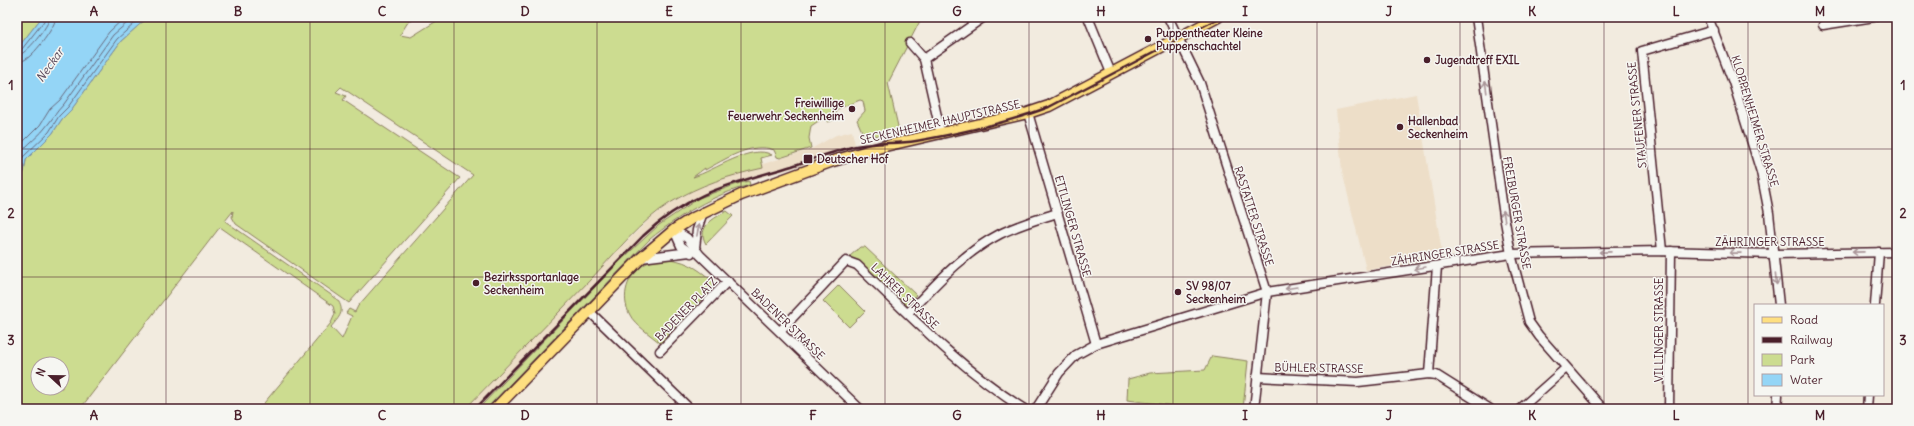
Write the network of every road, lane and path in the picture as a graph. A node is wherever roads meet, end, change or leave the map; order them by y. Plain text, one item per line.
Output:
1 (984, 17) edge
2 (1088, 17) edge
3 (1168, 17) edge
4 (1218, 17) edge
5 (1476, 17) edge
6 (1708, 17) edge
7 (1874, 17) edge
8 (1823, 25) dead end
9 (1714, 30) junction
10 (1178, 38) junction
11 (910, 43) dead end
12 (924, 59) junction
13 (1111, 72) junction
14 (1028, 113) junction
15 (941, 134) junction
16 (703, 212) junction
17 (1057, 212) junction
18 (674, 230) junction
19 (1662, 251) junction
20 (1670, 251) junction
21 (695, 252) junction
22 (1879, 252) junction
23 (1897, 252) edge
24 (1511, 254) junction
25 (1774, 254) junction
26 (641, 258) junction
27 (1437, 266) junction
28 (728, 281) junction
29 (1267, 292) junction
30 (1779, 304) edge
31 (1875, 304) edge
32 (589, 311) junction
33 (908, 313) junction
34 (780, 331) junction
35 (1096, 344) junction
36 (660, 351) dead end
37 (1566, 368) junction
38 (1429, 374) junction
39 (1257, 377) junction
40 (1778, 396) edge
41 (1868, 396) edge
42 (494, 409) edge
43 (690, 409) edge
44 (860, 409) edge
45 (1024, 409) edge
46 (1036, 409) edge
47 (1254, 409) edge
48 (1490, 409) edge
49 (1520, 409) edge
50 (1603, 409) edge
51 (1670, 409) edge
52 (1777, 409) edge
53 (1867, 409) edge

1 - 12 street
2 - 13 street
3 - 10 street, RASTATTER STRASSE
4 - 10 main road, SECKENHEIMER HAUPTSTRASSE
24 -> 5 street, FREIBURGER STRASSE
6 - 9 street, KLOPPENHEIMER STRASSE
7 - 8 street
9 - 19 street, STAUFENER STRASSE
9 - 25 street, KLOPPENHEIMER STRASSE
10 - 13 main road, SECKENHEIMER HAUPTSTRASSE
10 - 29 street, RASTATTER STRASSE
11 - 12 street
12 - 15 street
13 - 14 main road, SECKENHEIMER HAUPTSTRASSE
14 - 15 main road, SECKENHEIMER HAUPTSTRASSE
14 - 17 street, ETTLINGER STRASSE
15 - 16 main road, SECKENHEIMER HAUPTSTRASSE
16 - 18 main road, SECKENHEIMER HAUPTSTRASSE
21 -> 16 street
17 - 33 street
17 - 35 street, ETTLINGER STRASSE
18 - 21 street, BADENER STRASSE
18 - 26 main road, SECKENHEIMER HAUPTSTRASSE
19 - 20 street, ZÄHRINGER STRASSE
19 -> 24 street, ZÄHRINGER STRASSE
25 -> 20 street, ZÄHRINGER STRASSE
20 - 51 street, VILLINGER STRASSE
21 - 26 street
21 - 28 street, BADENER STRASSE
22 - 23 street, ZÄHRINGER STRASSE
22 -> 25 street, ZÄHRINGER STRASSE
22 - 31 street
24 - 27 street, ZÄHRINGER STRASSE
24 - 37 street, FREIBURGER STRASSE
25 -> 30 street, KLOPPENHEIMER STRASSE
26 - 32 main road, SECKENHEIMER HAUPTSTRASSE
27 -> 29 street, ZÄHRINGER STRASSE
27 - 38 street
28 - 34 street, BADENER STRASSE
28 - 36 street, BADENER PLATZ
29 - 35 street, ZÄHRINGER STRASSE
29 - 39 street, RASTATTER STRASSE
32 - 42 main road, SECKENHEIMER HAUPTSTRASSE
32 - 43 street
33 - 34 street, LAHRER STRASSE
33 - 45 street, LAHRER STRASSE
34 - 44 street, BADENER STRASSE
35 - 46 street, ZÄHRINGER STRASSE
37 - 49 street
37 - 50 street, FREIBURGER STRASSE
38 - 39 street, BÜHLER STRASSE
38 - 48 street
39 - 47 street, RASTATTER STRASSE
40 - 52 street
41 - 53 street

